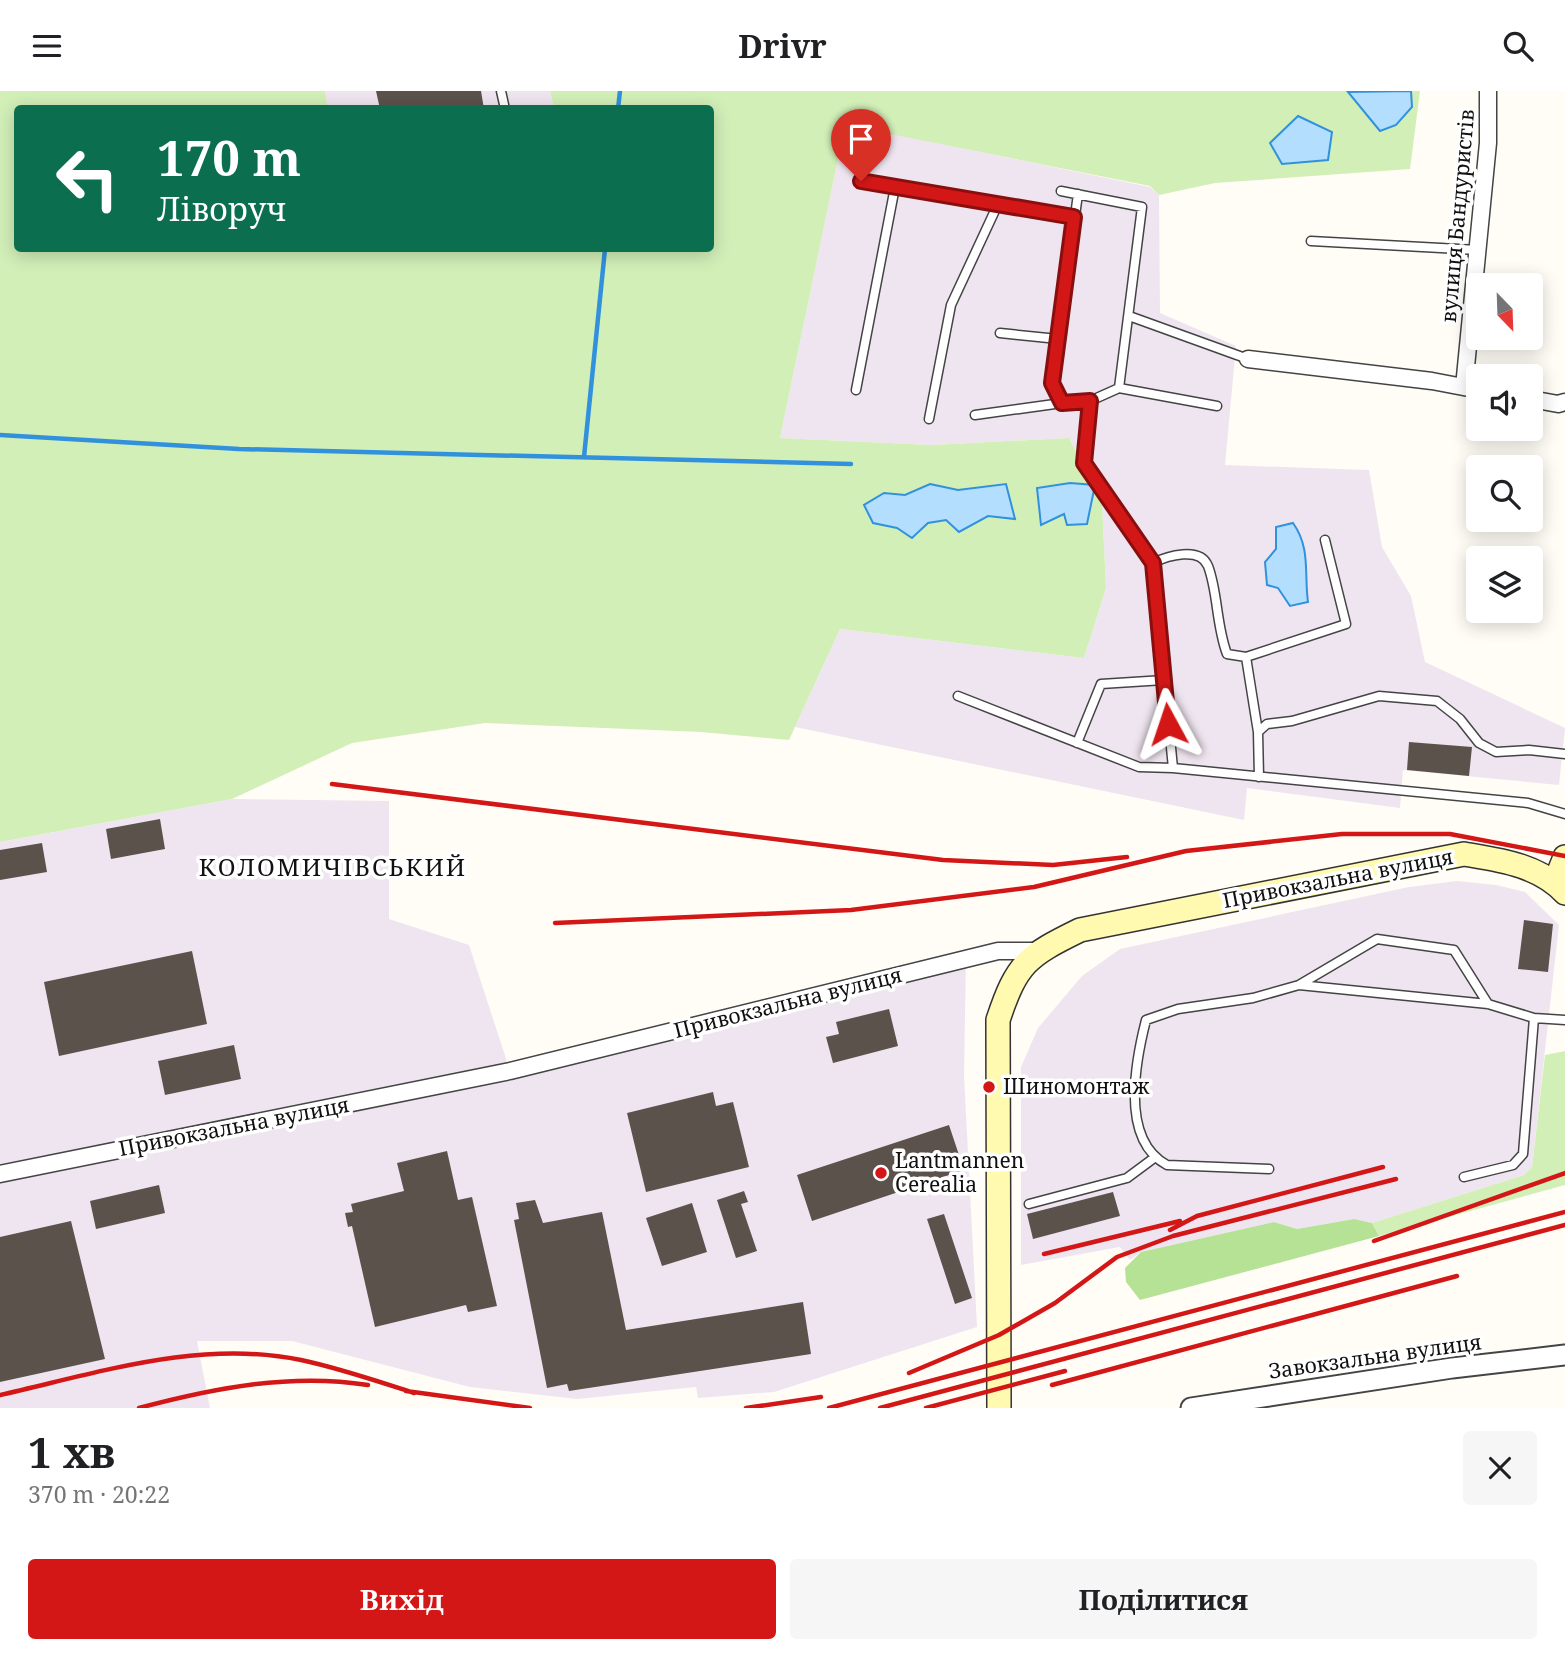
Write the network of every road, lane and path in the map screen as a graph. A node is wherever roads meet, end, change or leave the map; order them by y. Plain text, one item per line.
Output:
1 (1488, 91) edge
2 (861, 181) dead end
3 (895, 187) junction
4 (1061, 191) dead end
5 (1077, 194) junction
6 (998, 204) junction
7 (1074, 217) junction
8 (1311, 241) dead end
9 (1478, 250) junction
10 (1129, 316) junction
11 (1000, 333) dead end
12 (1058, 339) junction
13 (1248, 359) joint
14 (1472, 364) edge
15 (1466, 387) edge
16 (1119, 388) junction
17 (856, 390) dead end
18 (1090, 401) junction
19 (1543, 401) edge
20 (1565, 402) edge
21 (1062, 403) junction
22 (1217, 406) dead end
23 (975, 415) dead end
24 (929, 419) dead end
25 (1325, 540) dead end
26 (1153, 563) junction
27 (1246, 657) junction
28 (1164, 680) junction
29 (958, 696) dead end
30 (1258, 732) junction
31 (1077, 743) junction
32 (1565, 754) edge
33 (1173, 768) junction
34 (1259, 776) junction
35 (1565, 814) edge
36 (1565, 857) edge
37 (1560, 888) edge
38 (1036, 951) junction
39 (1299, 985) junction
40 (1488, 1004) junction
41 (1534, 1018) junction
42 (1565, 1020) edge
43 (1154, 1158) junction
44 (1269, 1169) dead end
45 (0, 1174) edge
46 (1464, 1177) dead end
47 (1029, 1205) dead end
48 (1565, 1355) edge
49 (999, 1408) edge
50 (1191, 1408) edge

1 - 9 street, вулиця Бандуристів
2 - 3 lane
3 - 6 lane
3 - 17 lane
4 - 5 lane
5 - 7 lane
5 - 10 lane
6 - 7 lane
6 - 24 lane
7 - 12 lane
8 - 9 lane
9 - 14 street, вулиця Бандуристів
10 - 13 lane
10 - 16 lane
11 - 12 lane
12 - 21 lane
13 - 15 street, вулиця Бандуристів
16 - 18 lane
16 - 22 lane
18 - 21 lane
18 - 26 lane
19 - 20 street
21 - 23 lane
25 - 27 lane
26 - 27 lane
26 - 28 lane
27 - 30 lane
28 - 31 lane
28 - 33 lane
29 - 31 lane
30 - 32 lane
30 - 34 lane
31 - 33 lane
33 - 34 lane
34 - 35 lane
36 - 37 main road
37 - 38 main road, Привокзальна вулиця
38 - 45 street, Привокзальна вулиця
38 - 49 main road
39 - 40 lane
39 - 40 lane
39 - 43 lane
40 - 41 lane
41 - 42 lane
41 - 46 lane
43 - 44 lane
43 - 47 lane
48 - 50 street, Завокзальна вулиця

